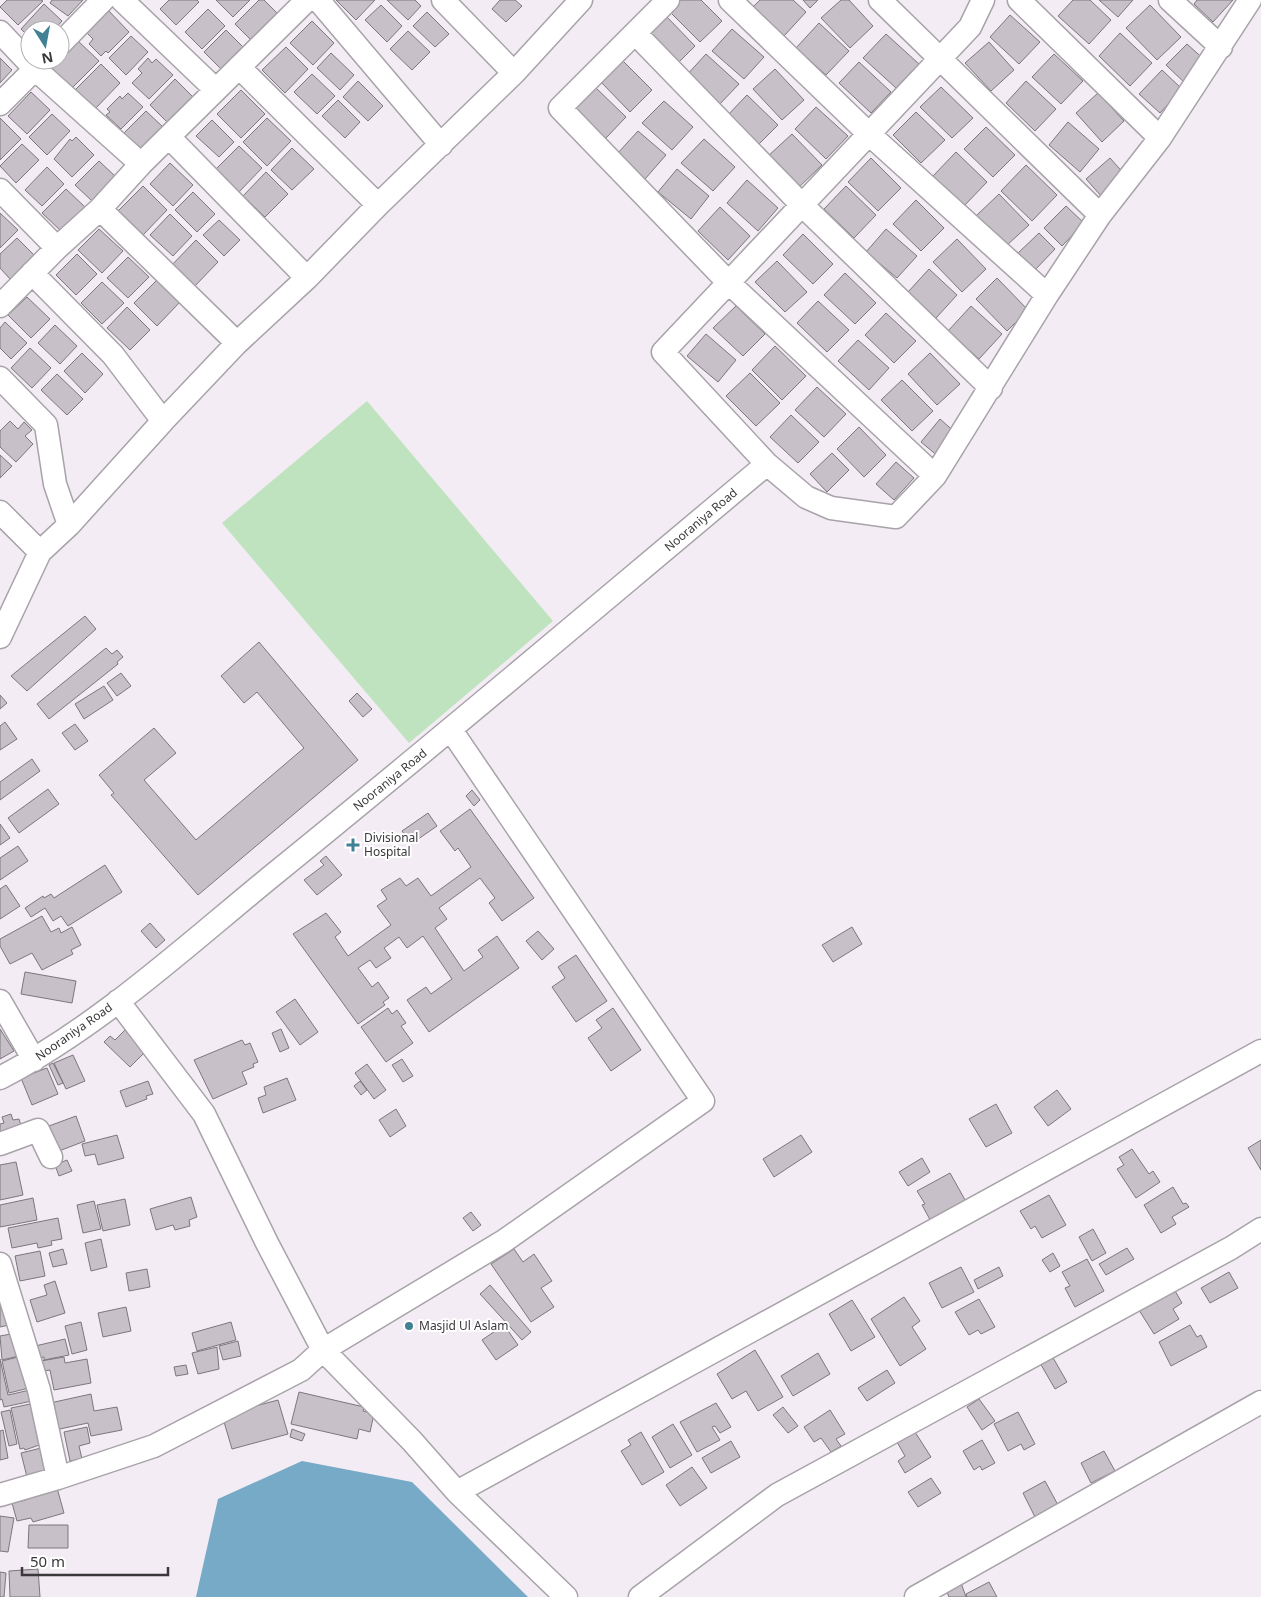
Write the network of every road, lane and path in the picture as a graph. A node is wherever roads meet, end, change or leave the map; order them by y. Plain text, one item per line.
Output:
1 (103, 0) edge
2 (122, 0) edge
3 (318, 0) edge
4 (442, 0) edge
5 (581, 0) edge
6 (668, 0) edge
7 (730, 0) edge
8 (880, 0) edge
9 (983, 0) edge
10 (1019, 0) edge
11 (1170, 0) edge
12 (1250, 0) edge
13 (296, 4) edge
14 (0, 32) edge
15 (635, 33) junction
16 (70, 34) edge
17 (1221, 47) junction
18 (20, 48) edge
19 (940, 59) junction
20 (239, 67) junction
21 (34, 70) edge
22 (46, 70) edge
23 (514, 73) junction
24 (216, 90) junction
25 (0, 104) edge
26 (869, 134) junction
27 (169, 137) junction
28 (1160, 138) junction
29 (440, 145) junction
30 (141, 164) junction
31 (0, 190) edge
32 (378, 205) junction
33 (802, 205) junction
34 (100, 209) junction
35 (1100, 215) junction
36 (57, 248) junction
37 (32, 273) junction
38 (307, 278) junction
39 (729, 283) junction
40 (1047, 295) junction
41 (0, 306) edge
42 (237, 343) junction
43 (0, 378) edge
44 (991, 388) junction
45 (163, 421) junction
46 (768, 464) junction
47 (935, 476) junction
48 (0, 512) edge
49 (68, 525) junction
50 (40, 552) junction
51 (0, 637) edge
52 (451, 730) junction
53 (0, 1000) edge
54 (118, 1001) junction
55 (1261, 1051) edge
56 (34, 1060) junction
57 (0, 1078) edge
58 (0, 1144) edge
59 (52, 1157) dead end
60 (1261, 1229) edge
61 (0, 1264) edge
62 (323, 1350) junction
63 (1261, 1402) edge
64 (58, 1478) junction
65 (457, 1492) junction
66 (0, 1495) edge
67 (566, 1597) edge
68 (640, 1597) edge
69 (916, 1597) edge

1 - 16 street
2 - 24 street
3 - 29 street
4 - 23 street
5 - 23 street
6 - 15 street
7 - 26 street
8 - 19 street
9 - 19 street
10 - 28 street
11 - 17 street
12 - 17 street
13 - 20 street
14 - 18 street
15 - 33 street
15 - 39 street
17 - 28 street
19 - 26 street
19 - 35 street
20 - 24 street
20 - 32 street
21 - 25 street
22 - 30 street
23 - 29 street
24 - 27 street
26 - 33 street
26 - 40 street
27 - 30 street
27 - 38 street
28 - 35 street
29 - 32 street
30 - 34 street
31 - 36 street
32 - 38 street
33 - 39 street
33 - 44 street
34 - 36 street
34 - 42 street
35 - 40 street
36 - 37 street
37 - 41 street
37 - 45 street
38 - 42 street
39 - 46 street
39 - 47 street
40 - 44 street
42 - 45 street
43 - 49 street
44 - 47 street
45 - 49 street
46 - 47 street
46 - 52 street, Nooraniya Road
48 - 50 street
49 - 50 street
50 - 51 street
52 - 54 street, Nooraniya Road
52 - 62 street
53 - 56 street
54 - 56 street, Nooraniya Road
54 - 62 street
55 - 65 street
56 - 57 street, Nooraniya Road
58 - 59 street
60 - 68 street
61 - 64 street
62 - 64 street
62 - 65 street
63 - 69 street
64 - 66 street
65 - 67 street

